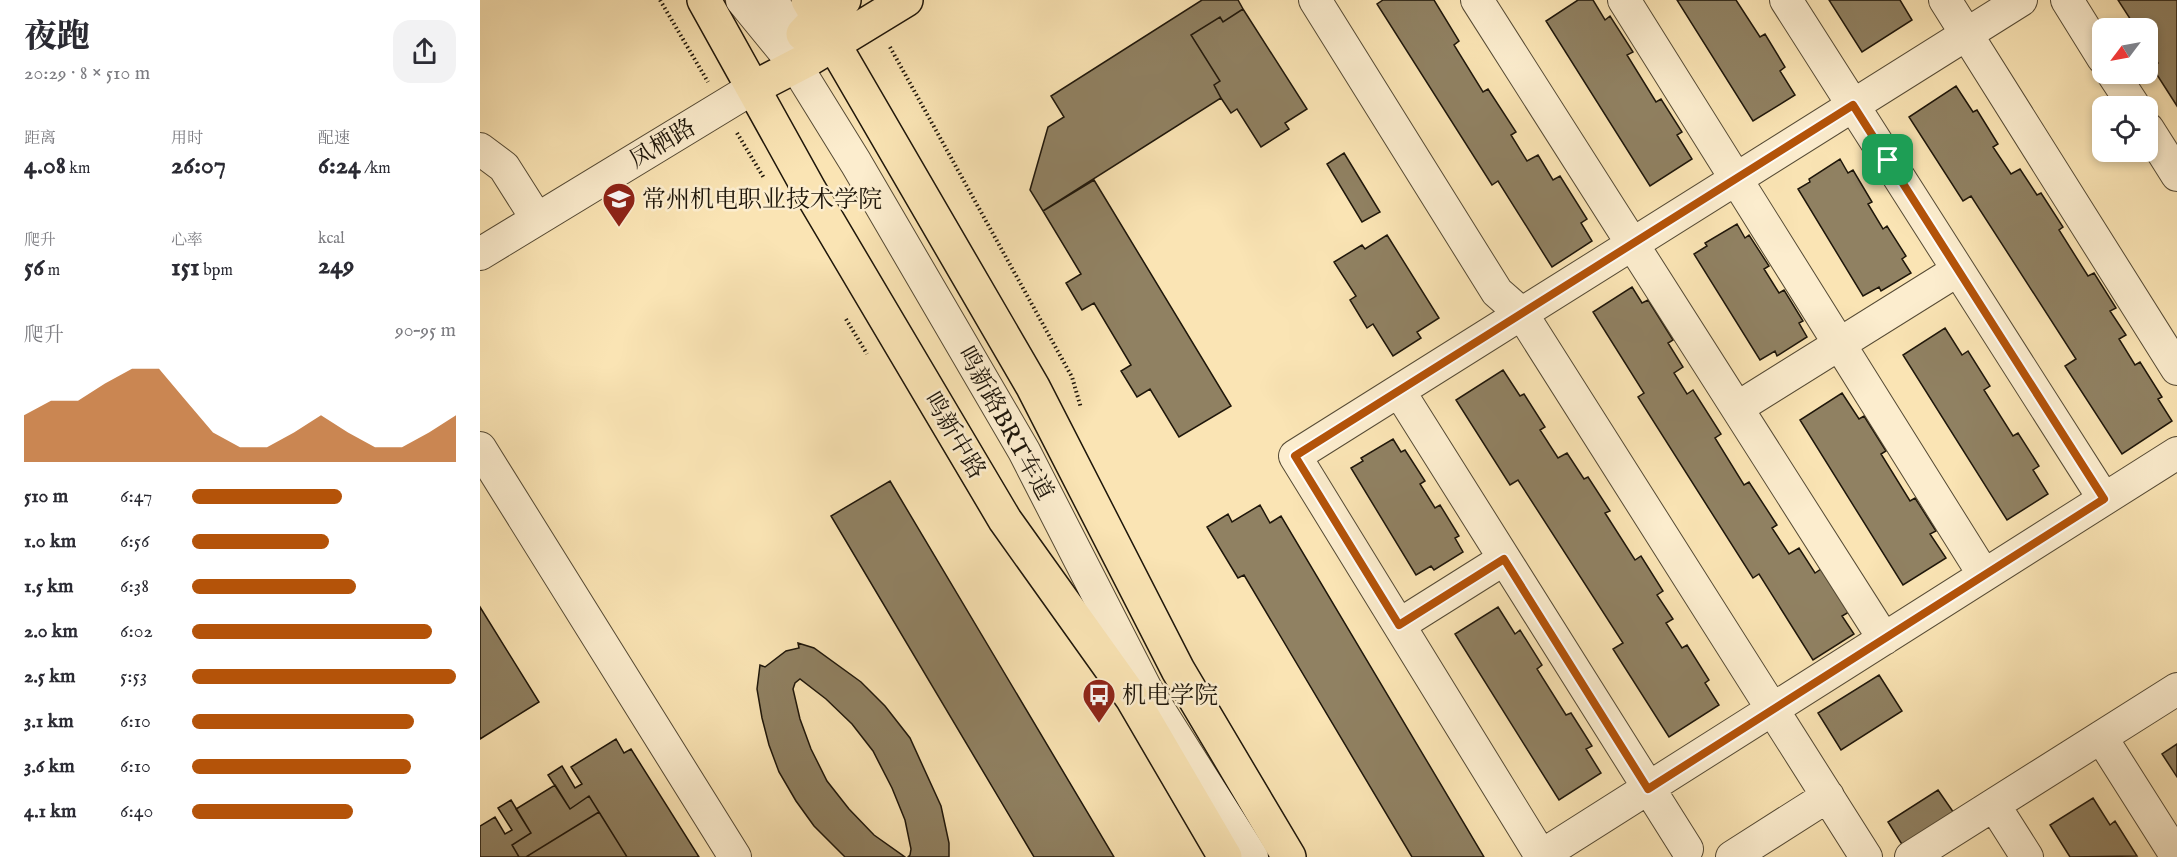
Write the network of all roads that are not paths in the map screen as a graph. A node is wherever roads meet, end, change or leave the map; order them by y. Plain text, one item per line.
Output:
1 (704, 0) edge
2 (742, 0) edge
3 (771, 0) edge
4 (906, 0) edge
5 (1315, 0) edge
6 (1624, 0) edge
7 (1786, 0) edge
8 (1945, 0) edge
9 (2021, 0) edge
10 (2067, 0) edge
11 (1489, 4) edge
12 (1966, 34) junction
13 (812, 35) edge
14 (2092, 40) edge
15 (753, 88) junction
16 (1853, 105) junction
17 (2158, 145) edge
18 (480, 148) edge
19 (2177, 175) edge
20 (1736, 179) junction
21 (537, 219) junction
22 (1632, 244) junction
23 (480, 254) edge
24 (1958, 270) junction
25 (1522, 314) junction
26 (1840, 344) junction
27 (2177, 369) edge
28 (1399, 391) junction
29 (1737, 408) junction
30 (480, 448) edge
31 (2177, 453) edge
32 (2104, 499) junction
33 (1504, 559) junction
34 (1984, 575) junction
35 (1399, 625) junction
36 (1884, 639) junction
37 (2177, 689) edge
38 (1773, 709) junction
39 (2101, 737) junction
40 (1648, 789) junction
41 (1828, 796) junction
42 (1994, 805) junction
43 (1680, 853) edge
44 (735, 857) edge
45 (1225, 857) edge
46 (1252, 857) edge
47 (1269, 857) edge
48 (1289, 857) edge
49 (1721, 857) edge
50 (1732, 857) edge
51 (1866, 857) edge
52 (1911, 857) edge
53 (2027, 857) edge
54 (2177, 857) edge

1 - 15 main road, 鸣新中路
2 - 13 lane, 鸣新路BRT车道
3 - 13 lane, 鸣新路BRT车道
4 - 13 main road, 凤栖路
5 - 25 lane
6 - 20 lane
7 - 16 lane
8 - 12 lane
9 - 12 lane
10 - 14 lane
11 - 22 lane
12 - 16 lane
12 - 27 lane
13 - 15 main road, 凤栖路
13 - 46 lane, 鸣新路BRT车道
13 - 47 lane, 鸣新路BRT车道
13 - 48 main road
15 - 21 lane, 凤栖路
15 - 45 main road, 鸣新中路
16 - 20 lane
16 - 24 lane
17 - 19 lane
18 - 21 lane
20 - 22 lane
20 - 26 lane
21 - 23 lane, 凤栖路
22 - 25 lane
22 - 29 lane
24 - 26 lane
24 - 32 lane
25 - 28 lane
25 - 38 lane
26 - 29 lane
26 - 34 lane
28 - 33 lane
28 - 35 lane
29 - 36 lane
30 - 44 lane
31 - 32 lane
32 - 34 lane
33 - 35 lane
33 - 40 lane
34 - 36 lane
35 - 40 lane
36 - 38 lane
37 - 39 lane
38 - 40 lane
38 - 41 lane
39 - 42 lane
39 - 54 lane
40 - 43 lane
41 - 50 lane
41 - 51 lane
42 - 52 lane
42 - 53 lane
43 - 49 lane

